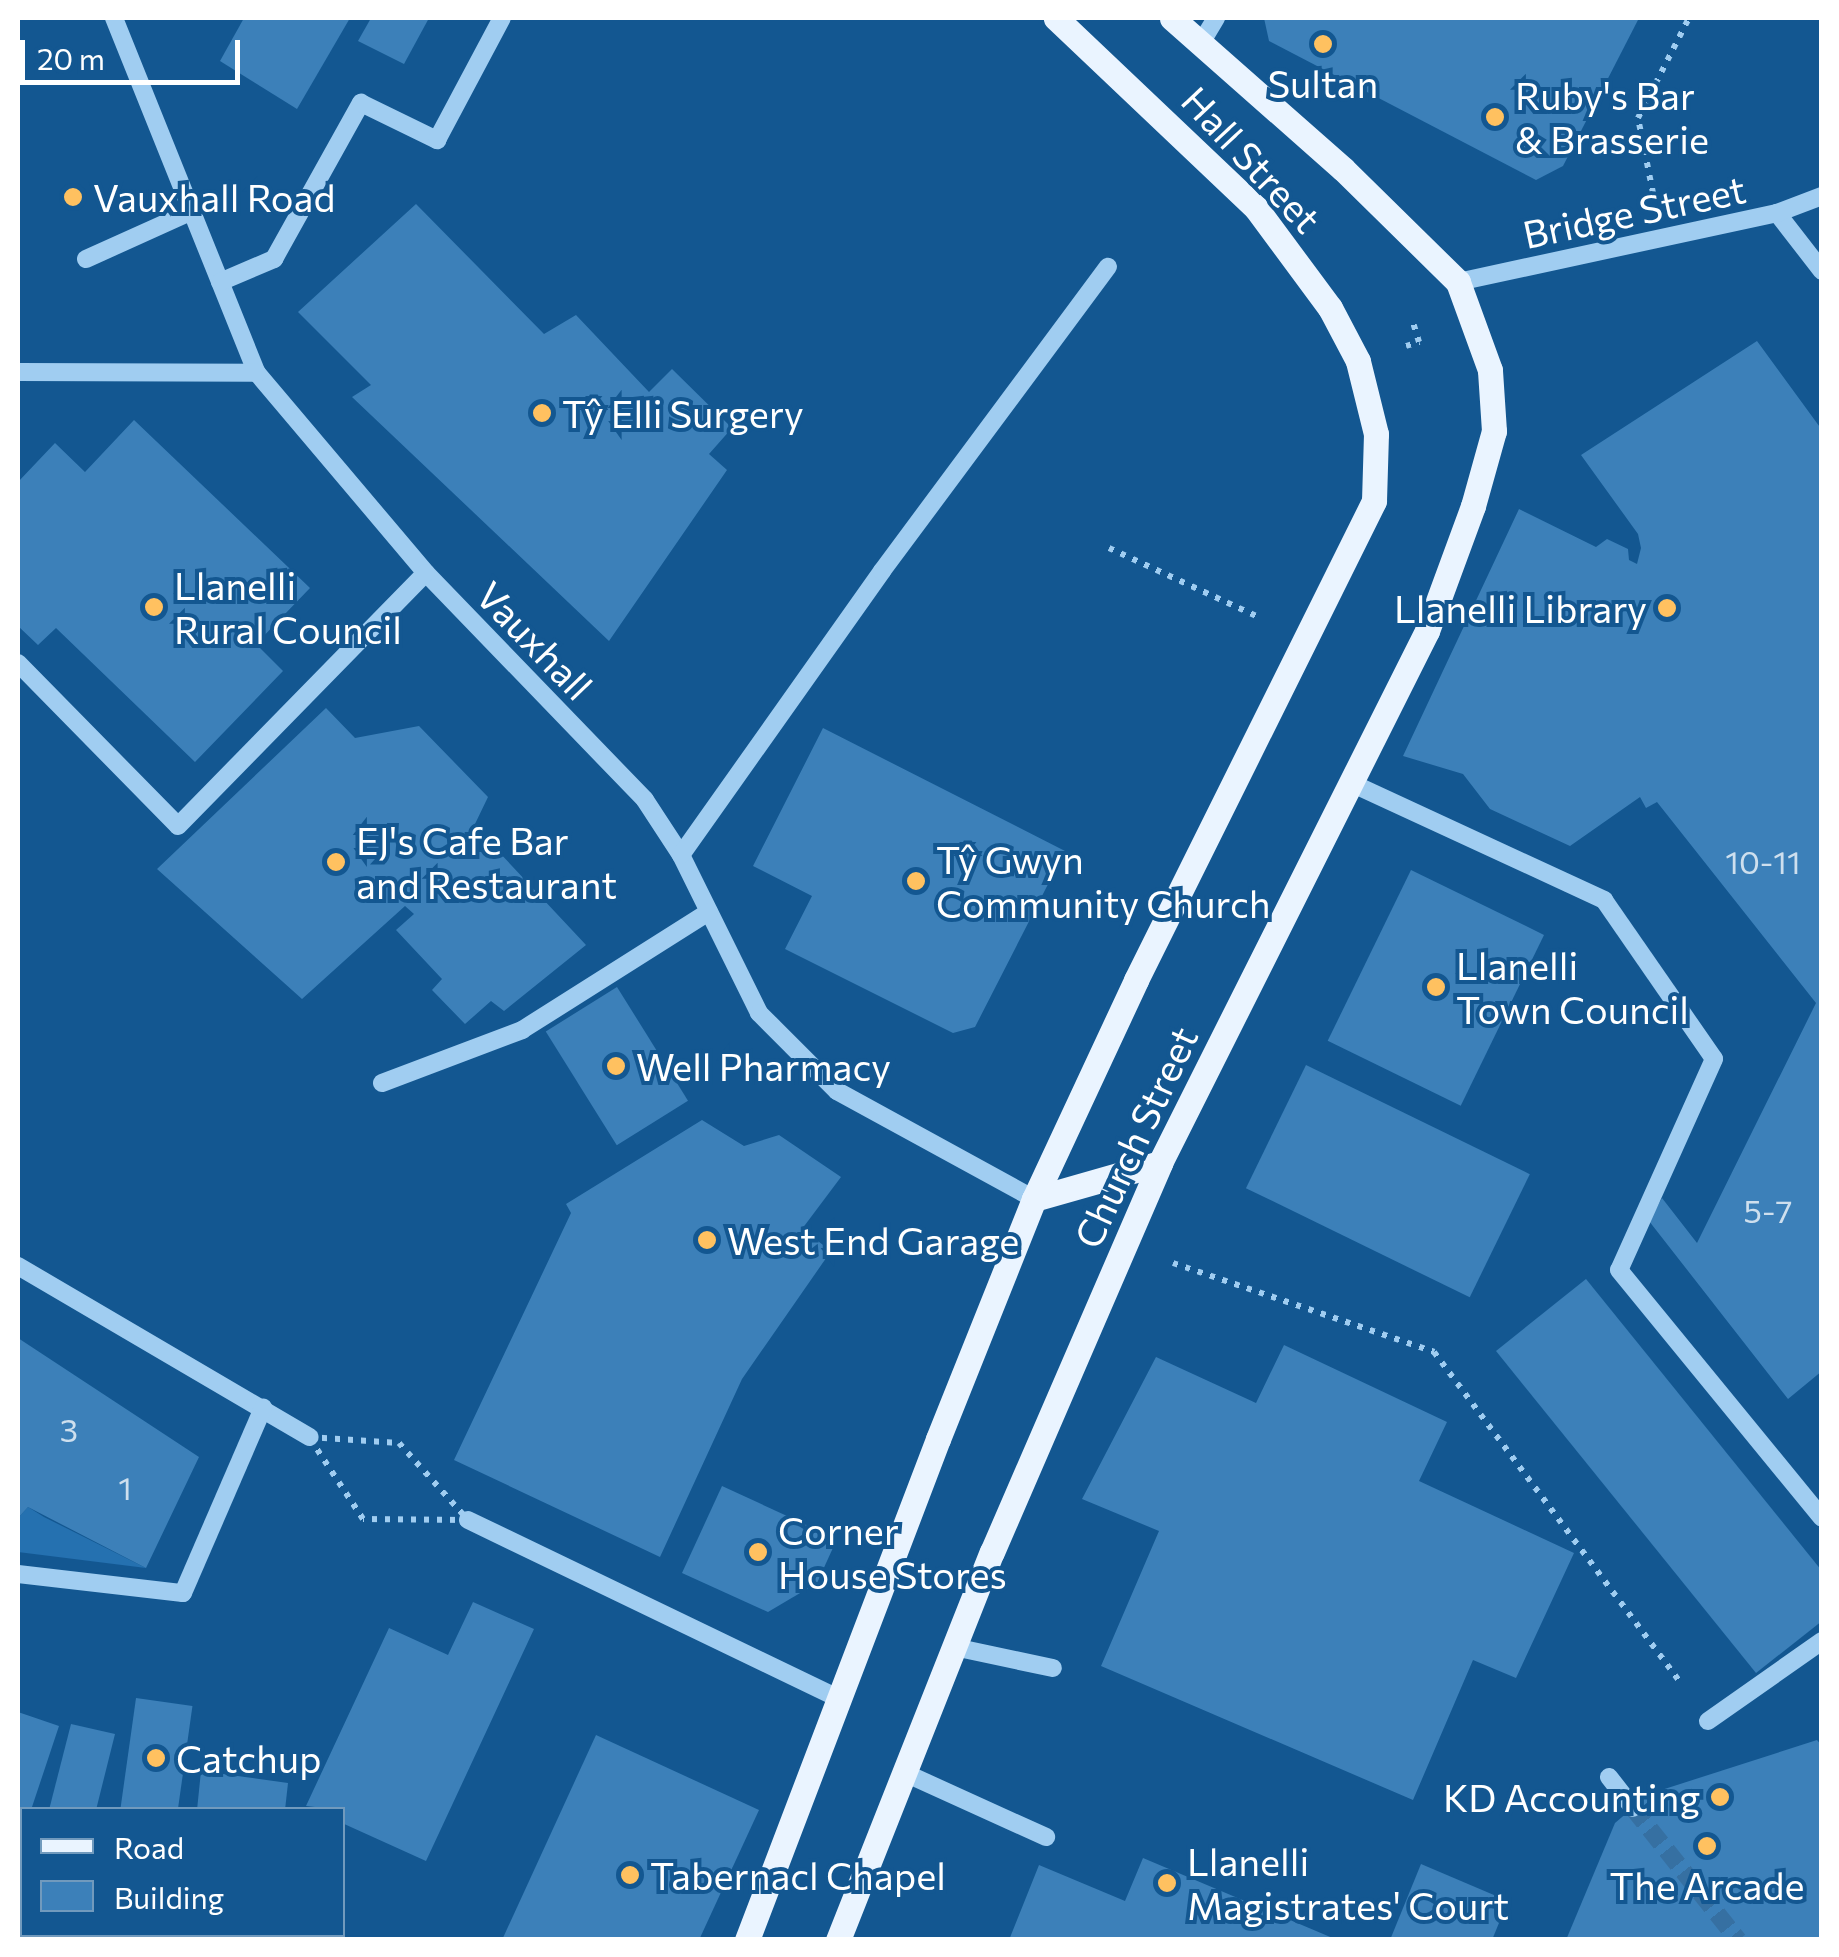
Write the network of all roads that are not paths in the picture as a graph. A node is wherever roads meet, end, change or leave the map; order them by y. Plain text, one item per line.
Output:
1 (114, 18) edge
2 (502, 18) edge
3 (1056, 18) edge
4 (1172, 18) edge
5 (1216, 18) edge
6 (1201, 44) junction
7 (1822, 196) edge
8 (190, 212) junction
9 (1777, 213) junction
10 (86, 259) dead end
11 (1108, 267) dead end
12 (1822, 271) edge
13 (220, 282) junction
14 (1458, 282) junction
15 (1490, 370) joint
16 (18, 372) edge
17 (257, 373) junction
18 (1376, 434) joint
19 (426, 573) junction
20 (18, 663) edge
21 (1352, 784) junction
22 (681, 855) junction
23 (710, 912) junction
24 (382, 1083) dead end
25 (1160, 1163) junction
26 (1034, 1200) junction
27 (18, 1266) edge
28 (264, 1408) junction
29 (309, 1437) road end
30 (1822, 1518) edge
31 (468, 1520) road end
32 (18, 1574) edge
33 (1822, 1641) edge
34 (954, 1648) junction
35 (1053, 1668) dead end
36 (840, 1699) junction
37 (1708, 1721) road end
38 (905, 1773) junction
39 (1609, 1777) dead end
40 (1633, 1808) tunnel mouth
41 (1046, 1836) dead end
42 (747, 1940) edge
43 (838, 1940) edge

1 - 8 street, Vauxhall
2 - 13 street
3 - 18 main road, Hall Street
4 - 6 main road, Hall Street
5 - 6 street
6 - 14 main road, Hall Street
7 - 9 street, Bridge Street
8 - 10 street
8 - 13 street, Vauxhall
9 - 12 street
9 - 14 street, Bridge Street
11 - 22 street
13 - 17 street, Vauxhall
14 - 15 main road, Hall Street
15 - 21 main road, Church Street
16 - 17 street
17 - 19 street, Vauxhall
18 - 26 main road, Church Street
19 - 20 street
19 - 22 street, Vauxhall
21 - 25 main road, Church Street
21 - 30 street
22 - 23 street, Vauxhall
23 - 24 street
23 - 26 street, Vauxhall
25 - 26 main road
25 - 34 main road, Church Street
26 - 36 main road, Church Street
27 - 28 street
28 - 29 street
28 - 32 street
31 - 36 street
33 - 37 street
34 - 35 street
34 - 38 main road, Church Street
36 - 42 main road, Church Street
38 - 41 street
38 - 43 main road, Church Street
39 - 40 street

